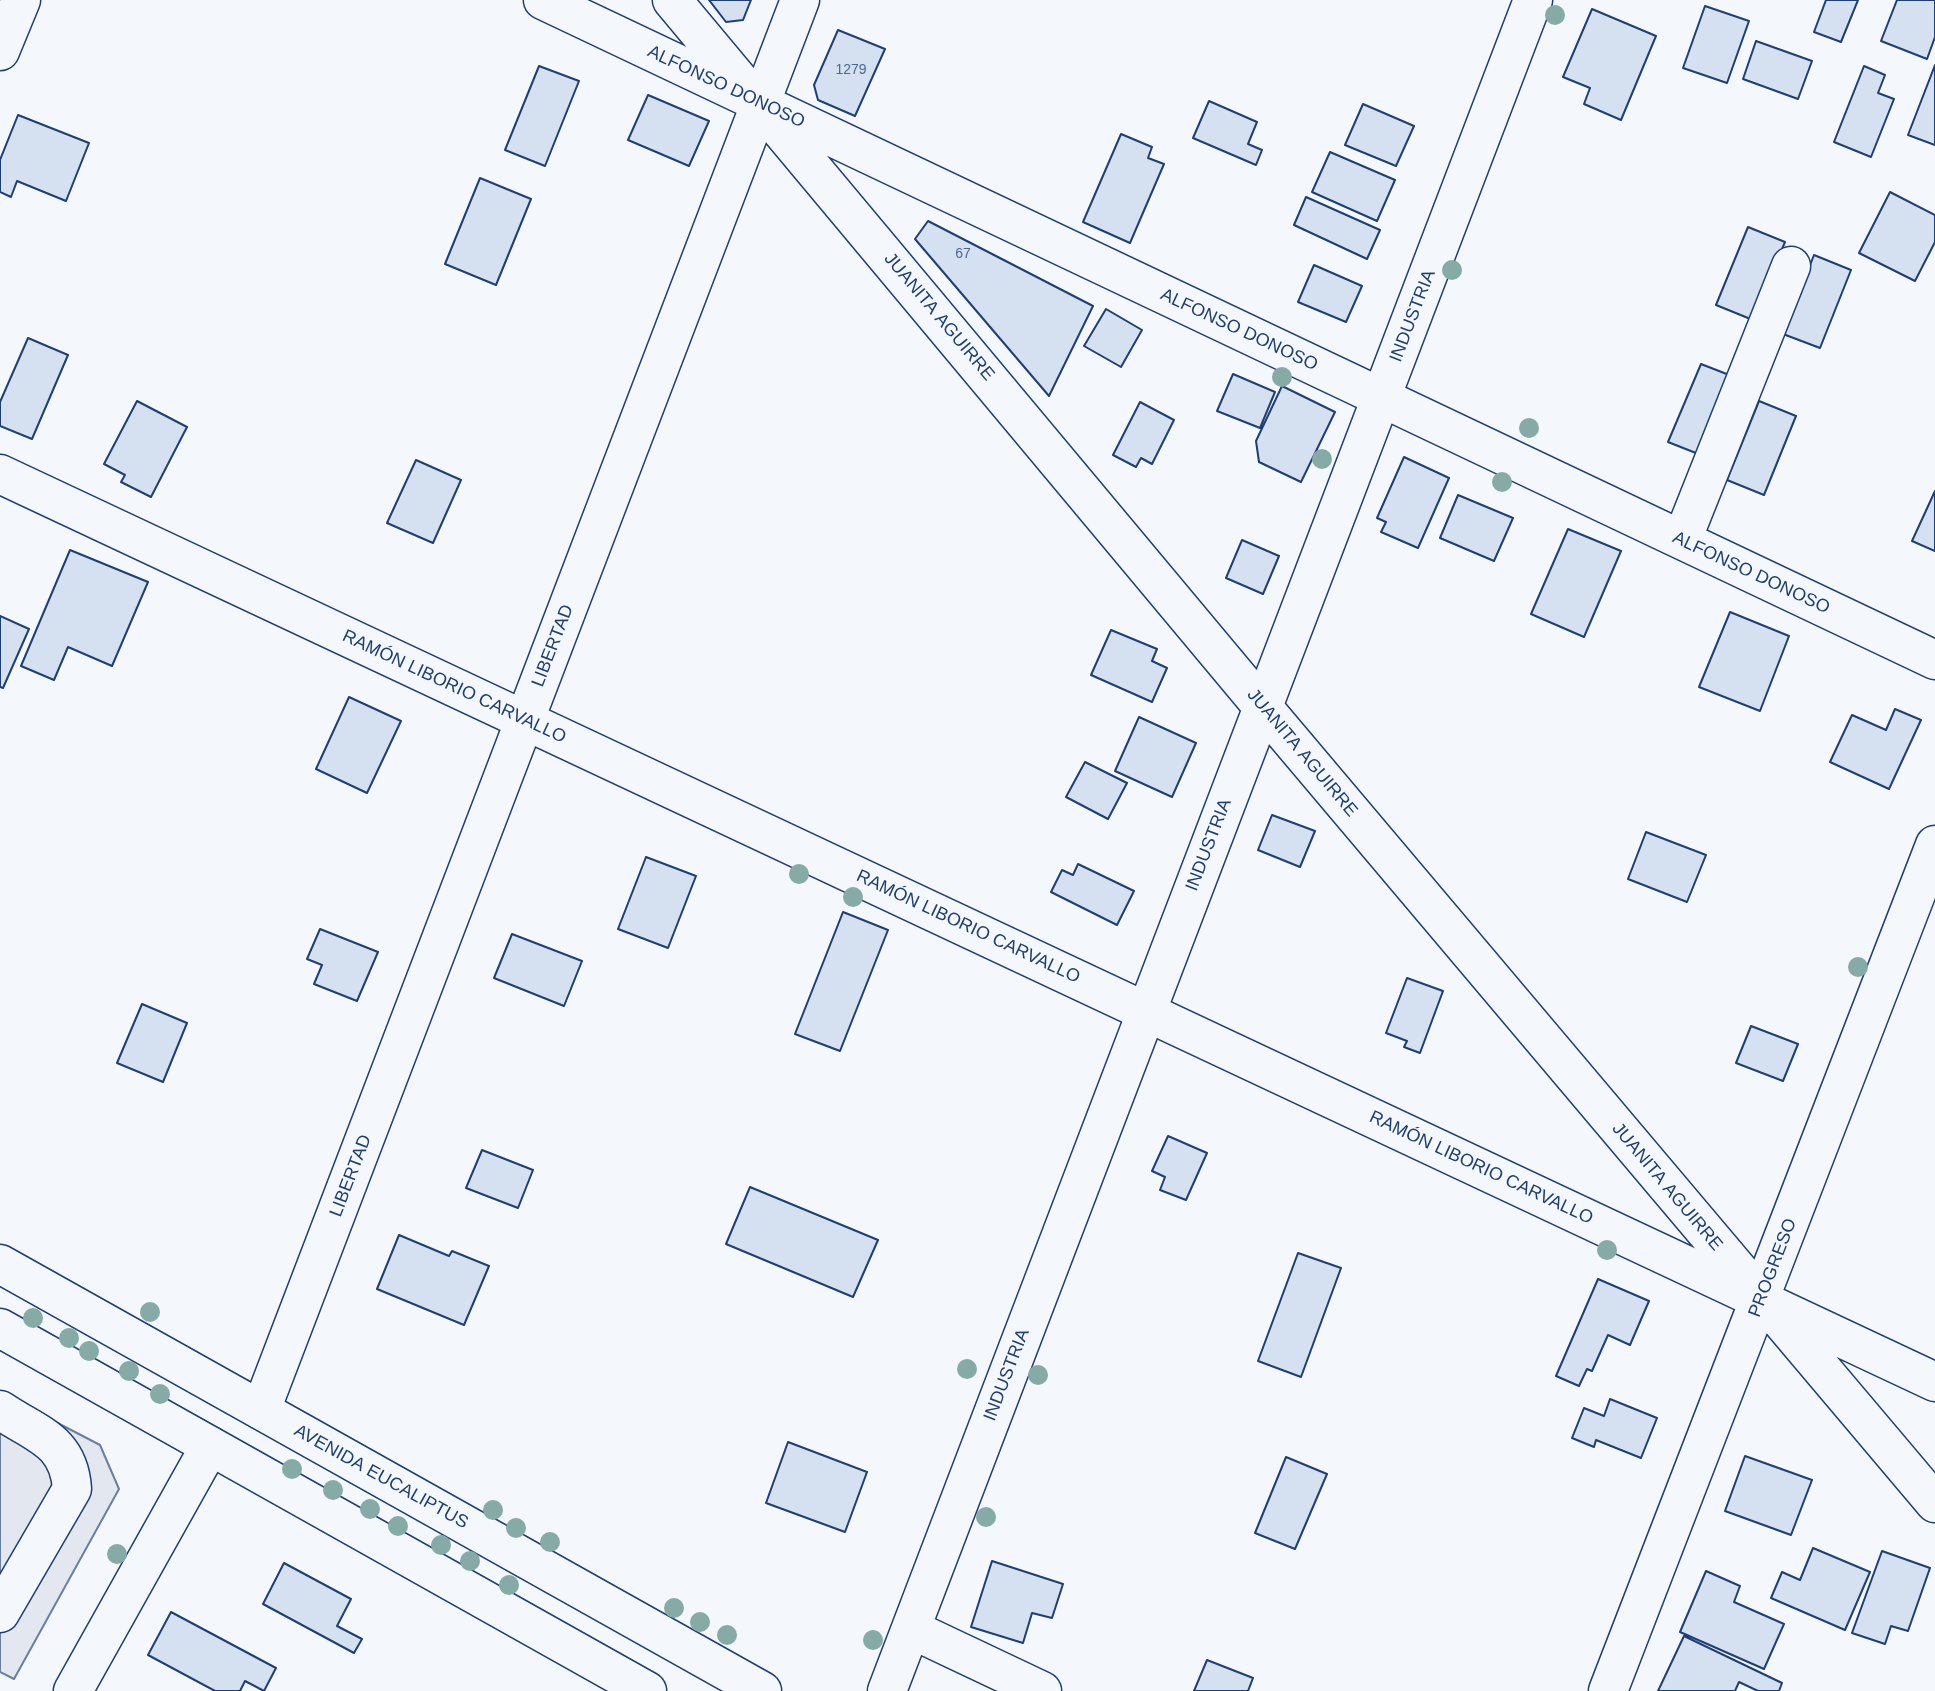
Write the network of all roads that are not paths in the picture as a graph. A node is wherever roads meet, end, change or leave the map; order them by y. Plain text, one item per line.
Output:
1 (20, 0) edge
2 (543, 0) edge
3 (672, 0) edge
4 (800, 0) edge
5 (1533, 0) edge
6 (0, 51) edge
7 (761, 104) junction
8 (1791, 266) dead end
9 (1382, 397) junction
10 (0, 474) edge
11 (1682, 540) junction
12 (1935, 660) edge
13 (1261, 705) junction
14 (525, 720) junction
15 (1935, 845) edge
16 (1146, 1011) junction
17 (0, 1264) edge
18 (1761, 1299) junction
19 (0, 1328) edge
20 (1935, 1382) edge
21 (261, 1410) junction
22 (3, 1419) edge
23 (210, 1446) junction
24 (1935, 1503) edge
25 (0, 1613) edge
26 (911, 1629) junction
27 (73, 1691) edge
28 (646, 1691) edge
29 (762, 1691) edge
30 (887, 1691) edge
31 (1042, 1691) edge
32 (1608, 1691) edge

1 - 6 street
2 - 7 street, ALFONSO DONOSO
3 - 7 street, JUANITA AGUIRRE
4 - 7 street, LIBERTAD
5 - 9 street, INDUSTRIA
7 - 9 street, ALFONSO DONOSO
7 - 13 street, JUANITA AGUIRRE
7 - 14 street, LIBERTAD
8 - 11 street
9 - 11 street, ALFONSO DONOSO
9 - 13 street, INDUSTRIA
10 - 14 street, RAMÓN LIBORIO CARVALLO
11 - 12 street, ALFONSO DONOSO
13 - 16 street, INDUSTRIA
13 - 18 street, JUANITA AGUIRRE
14 - 16 street, RAMÓN LIBORIO CARVALLO
14 - 21 street, LIBERTAD
15 - 18 street, PROGRESO
16 - 18 street, RAMÓN LIBORIO CARVALLO
16 - 26 street, INDUSTRIA
17 - 21 street, AVENIDA EUCALIPTUS
18 - 20 street, RAMÓN LIBORIO CARVALLO
18 - 24 street, JUANITA AGUIRRE
18 - 32 street, PROGRESO
19 - 23 street
21 - 29 street, AVENIDA EUCALIPTUS
22 - 25 street
23 - 27 street
23 - 28 street
26 - 30 street, INDUSTRIA
26 - 31 street

